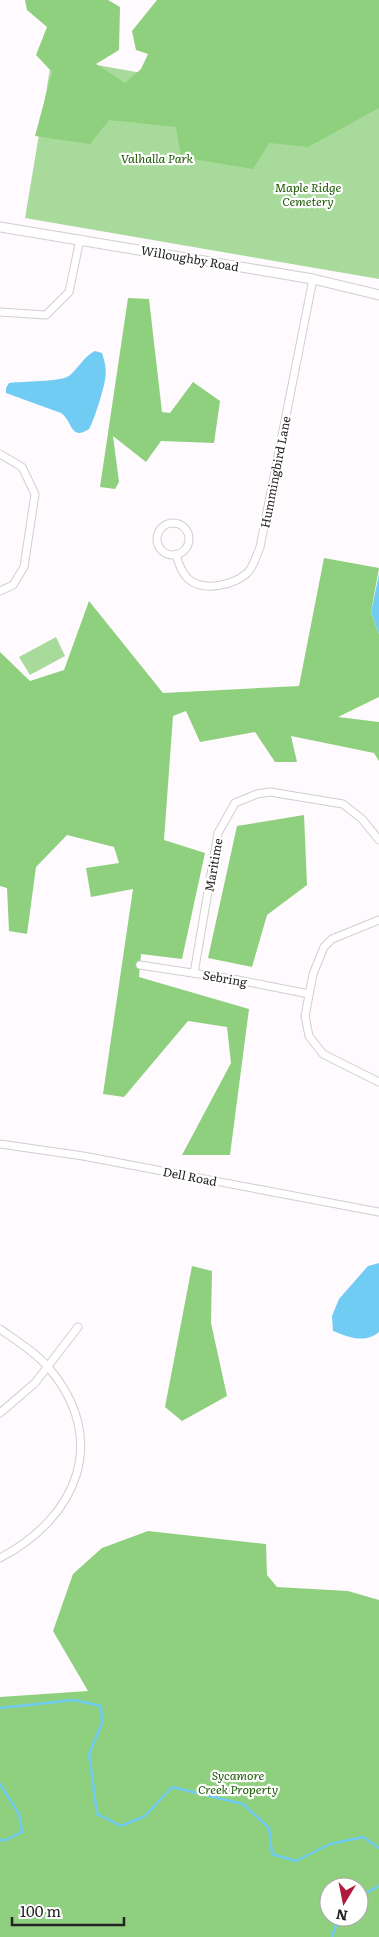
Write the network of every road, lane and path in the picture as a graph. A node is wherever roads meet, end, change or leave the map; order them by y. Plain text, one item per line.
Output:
1 (0, 227) edge
2 (80, 239) junction
3 (313, 279) junction
4 (379, 295) edge
5 (0, 312) edge
6 (0, 454) edge
7 (176, 554) junction
8 (0, 592) edge
9 (379, 840) edge
10 (379, 920) edge
11 (140, 965) dead end
12 (194, 973) junction
13 (309, 994) junction
14 (379, 1082) edge
15 (0, 1144) edge
16 (379, 1212) edge
17 (78, 1327) dead end
18 (0, 1330) edge
19 (48, 1367) junction
20 (0, 1413) edge
21 (0, 1558) edge

1 - 2 street, Willoughby Road
2 - 3 street, Willoughby Road
2 - 5 street
3 - 4 street, Willoughby Road
3 - 7 street, Hummingbird Lane
6 - 8 street
7 - 7 street
9 - 12 street, Maritime
10 - 13 street
11 - 12 street, Sebring
12 - 13 street, Sebring
13 - 14 street
15 - 16 street, Dell Road
17 - 19 street
18 - 19 street
19 - 20 street
19 - 21 street

